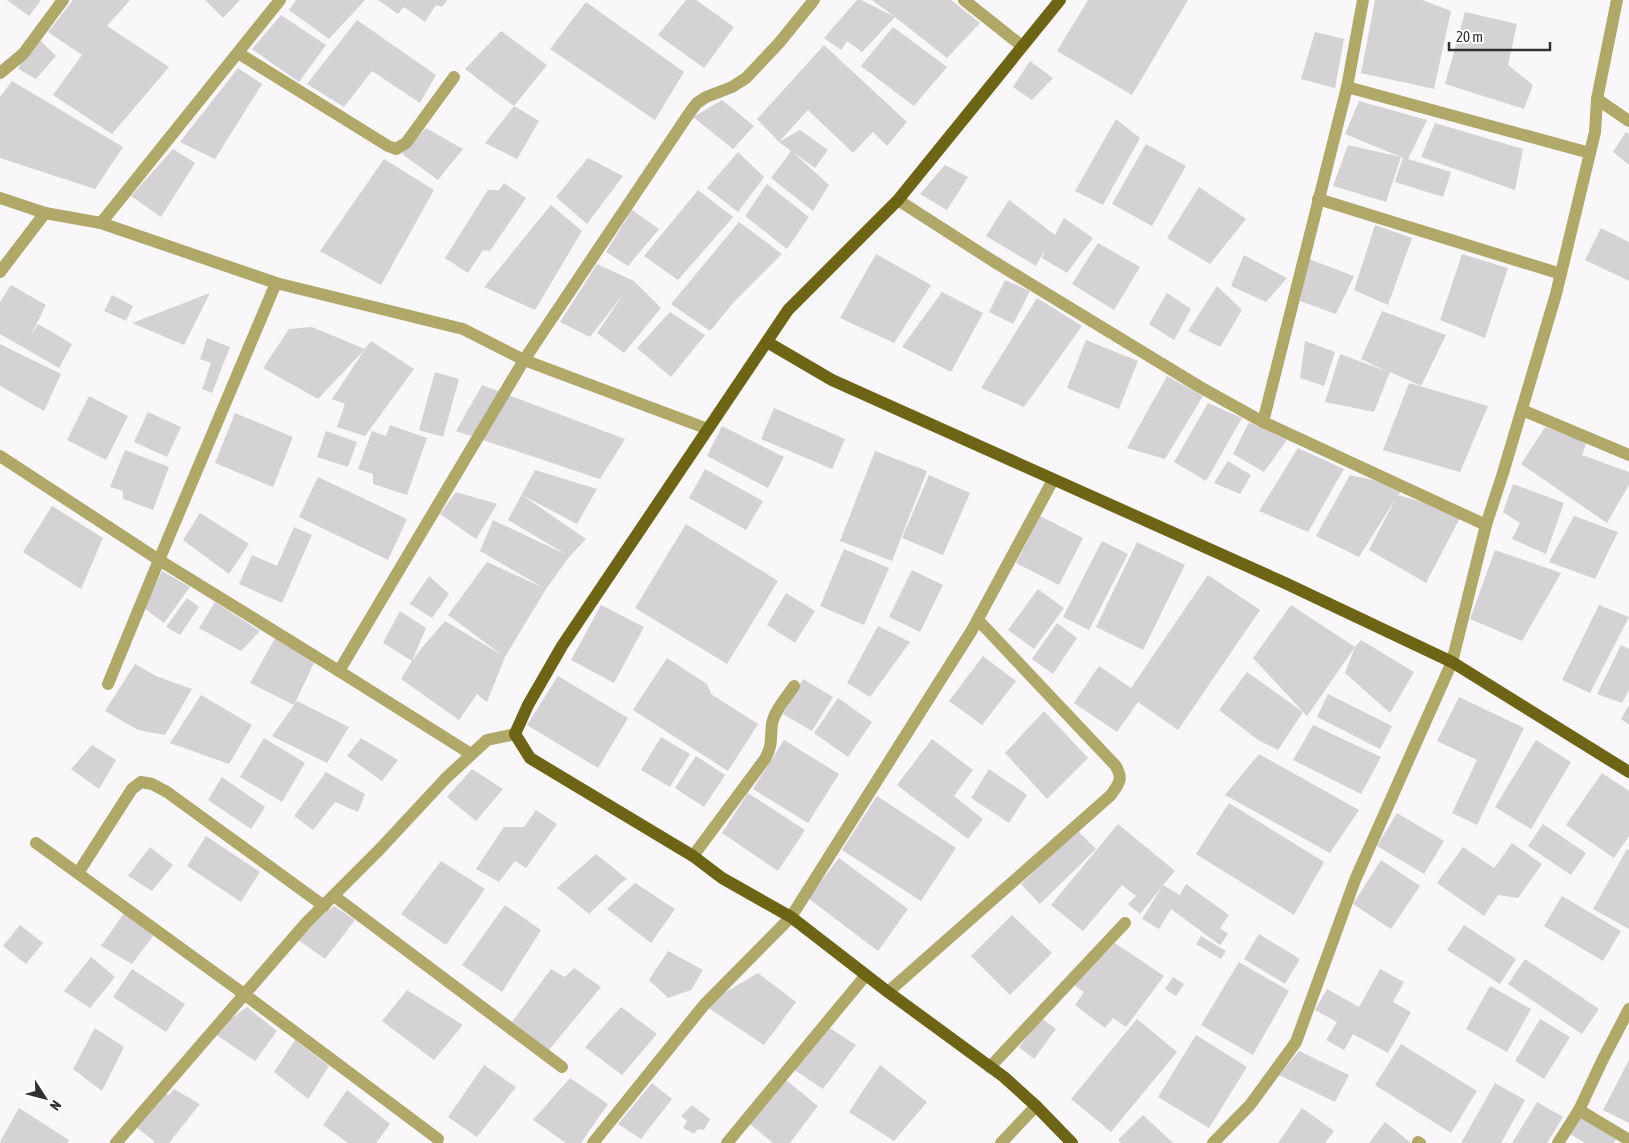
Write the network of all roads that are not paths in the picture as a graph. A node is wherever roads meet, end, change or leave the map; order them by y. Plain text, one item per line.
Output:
1 (63, 0) edge
2 (280, 0) edge
3 (814, 0) edge
4 (964, 0) edge
5 (1060, 0) edge
6 (1363, 0) edge
7 (1617, 0) edge
8 (1022, 46) junction
9 (238, 53) junction
10 (0, 73) edge
11 (454, 77) dead end
12 (1347, 87) junction
13 (1597, 99) junction
14 (1629, 121) edge
15 (1590, 153) junction
16 (0, 198) edge
17 (1318, 199) junction
18 (898, 200) junction
19 (45, 213) junction
20 (101, 223) junction
21 (0, 272) edge
22 (1561, 274) junction
23 (276, 284) junction
24 (767, 342) junction
25 (524, 360) junction
26 (1522, 410) junction
27 (1263, 422) junction
28 (708, 429) junction
29 (1629, 455) edge
30 (0, 456) edge
31 (1053, 480) junction
32 (1486, 525) junction
33 (159, 560) junction
34 (978, 620) junction
35 (1452, 662) junction
36 (339, 671) junction
37 (108, 684) dead end
38 (794, 686) dead end
39 (515, 734) junction
40 (471, 754) junction
41 (1629, 772) edge
42 (36, 843) dead end
43 (693, 856) junction
44 (78, 872) junction
45 (334, 896) junction
46 (324, 906) junction
47 (791, 917) junction
48 (1125, 923) dead end
49 (866, 975) junction
50 (888, 992) junction
51 (244, 994) junction
52 (1629, 1009) edge
53 (562, 1067) dead end
54 (990, 1067) junction
55 (1036, 1106) junction
56 (1579, 1110) junction
57 (438, 1139) dead end
58 (1629, 1140) edge
59 (116, 1143) edge
60 (593, 1143) edge
61 (727, 1143) edge
62 (1002, 1143) edge
63 (1072, 1143) edge
64 (1212, 1143) edge
65 (1558, 1143) edge

1 - 10 street
2 - 9 street
3 - 25 street
4 - 8 street
5 - 8 main road
6 - 12 street
7 - 13 street
8 - 18 main road
9 - 11 street
9 - 20 street
12 - 15 street
12 - 17 street
13 - 14 street
13 - 15 street
15 - 22 street
16 - 19 street
17 - 22 street
17 - 27 street
18 - 24 main road
18 - 27 street
19 - 20 street
19 - 21 street
20 - 23 street
22 - 26 street
23 - 25 street
23 - 33 street
24 - 28 main road
24 - 31 main road
25 - 28 street
25 - 36 street
26 - 29 street
26 - 32 street
27 - 32 street
28 - 39 main road
30 - 33 street
31 - 34 street
31 - 35 main road
32 - 35 street
33 - 36 street
33 - 37 street
34 - 47 street
34 - 50 street
35 - 41 main road
35 - 64 street
36 - 40 street
38 - 43 street
39 - 40 street
39 - 43 main road
40 - 45 street
42 - 44 street
43 - 47 main road
44 - 46 street
44 - 51 street
45 - 46 street
45 - 53 street
46 - 51 street
47 - 49 main road
47 - 60 street
48 - 54 street
49 - 50 main road
49 - 61 street
50 - 54 main road
51 - 57 street
51 - 59 street
52 - 56 street
54 - 55 main road
55 - 62 street
55 - 63 main road
56 - 58 street
56 - 65 street

